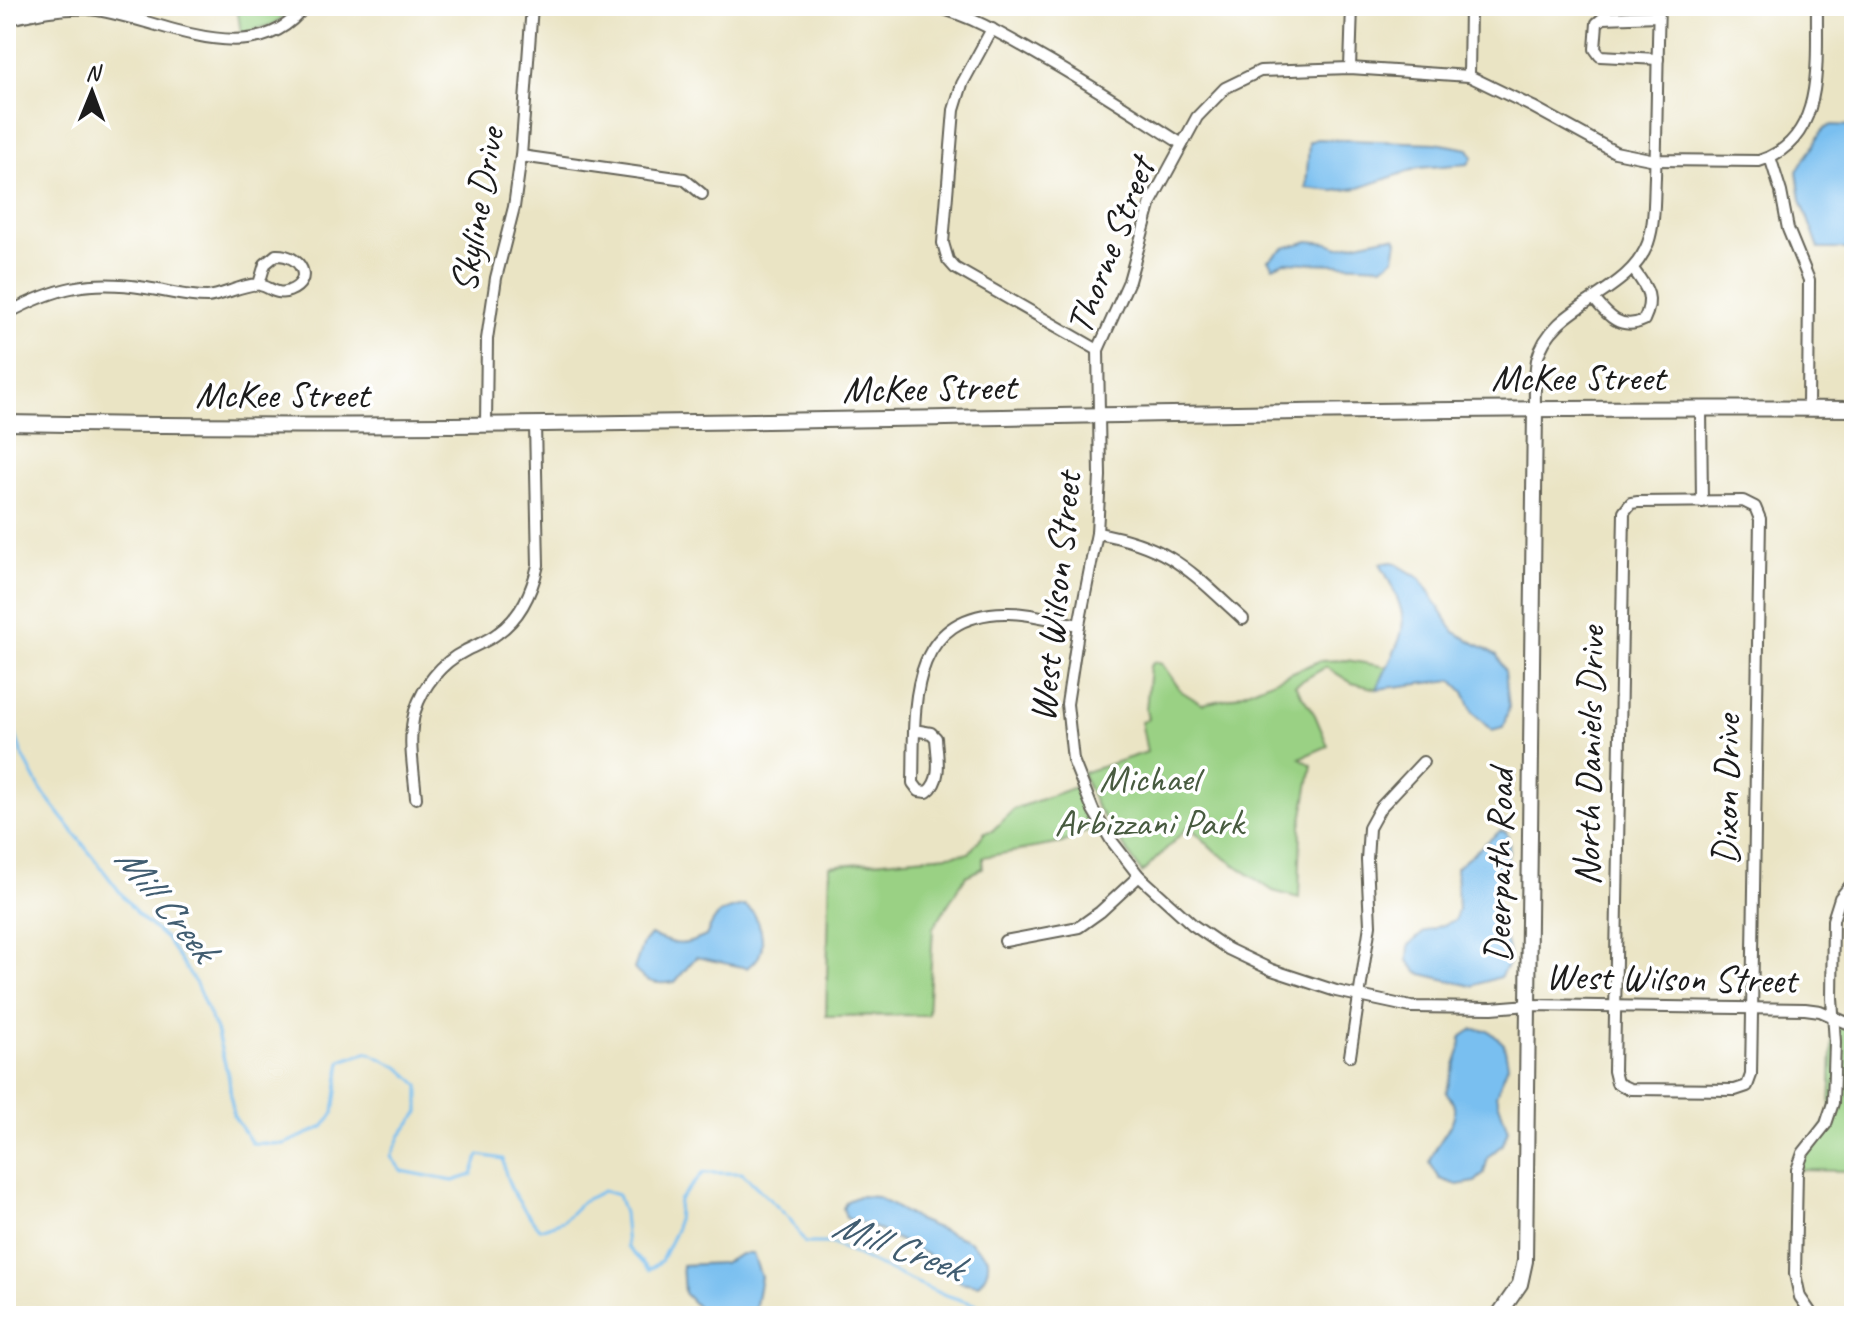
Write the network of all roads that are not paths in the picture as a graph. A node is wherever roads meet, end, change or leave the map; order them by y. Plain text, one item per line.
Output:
1 (305, 6) edge
2 (532, 6) edge
3 (933, 6) edge
4 (1352, 6) edge
5 (1470, 6) edge
6 (1817, 6) edge
7 (1658, 11) edge
8 (6, 20) edge
9 (992, 29) junction
10 (1658, 59) junction
11 (1350, 68) junction
12 (1469, 76) junction
13 (1182, 144) junction
14 (521, 156) junction
15 (1770, 157) junction
16 (1655, 160) junction
17 (702, 194) dead end
18 (1633, 269) junction
19 (259, 284) junction
20 (1594, 299) junction
21 (6, 314) edge
22 (1098, 350) junction
23 (1535, 409) junction
24 (1701, 409) junction
25 (1808, 409) junction
26 (1854, 409) edge
27 (1100, 415) junction
28 (6, 423) edge
29 (486, 424) junction
30 (535, 424) junction
31 (1702, 502) junction
32 (1097, 533) junction
33 (1243, 619) dead end
34 (1079, 625) junction
35 (914, 730) junction
36 (1423, 762) dead end
37 (416, 798) dead end
38 (1139, 876) junction
39 (1854, 881) edge
40 (1005, 941) dead end
41 (1360, 997) junction
42 (1529, 1005) junction
43 (1615, 1006) junction
44 (1752, 1008) junction
45 (1833, 1018) junction
46 (1854, 1026) edge
47 (1350, 1056) dead end
48 (1751, 1075) joint
49 (1498, 1316) edge
50 (1813, 1316) edge

1 - 8 street
2 - 14 street, Skyline Drive
3 - 9 street
4 - 11 street
5 - 12 street
6 - 15 street
7 - 10 street
7 - 10 street
9 - 13 street
9 - 22 street
10 - 16 street
11 - 12 street, Thorne Street
11 - 13 street, Thorne Street
12 - 16 street, Thorne Street
13 - 22 street, Thorne Street
14 - 17 street
14 - 29 street, Skyline Drive
15 - 16 street, Thorne Street
15 - 25 street
16 - 18 street
18 - 20 street
18 - 20 street
19 - 19 street
19 - 21 street
20 - 23 street
22 - 27 street, Thorne Street
23 - 24 street, McKee Street
23 - 27 street, McKee Street
23 - 42 street, Deerpath Road
24 - 25 street, McKee Street
24 - 31 street
25 - 26 street, McKee Street
27 - 30 street, McKee Street
27 - 32 street, West Wilson Street
28 - 29 street, McKee Street
29 - 30 street, McKee Street
30 - 37 street
31 - 43 street, North Daniels Drive
31 - 44 street, Dixon Drive
32 - 33 street
32 - 34 street, West Wilson Street
34 - 35 street
34 - 38 street, West Wilson Street
35 - 35 street
36 - 41 street
38 - 40 street
38 - 41 street, West Wilson Street
39 - 45 street
41 - 42 street, West Wilson Street
41 - 47 street
42 - 43 street, West Wilson Street
42 - 49 street, Deerpath Road
43 - 44 street, West Wilson Street
43 - 48 street, North Daniels Drive
44 - 45 street, West Wilson Street
44 - 48 street, Dixon Drive
45 - 46 street, West Wilson Street
45 - 50 street

